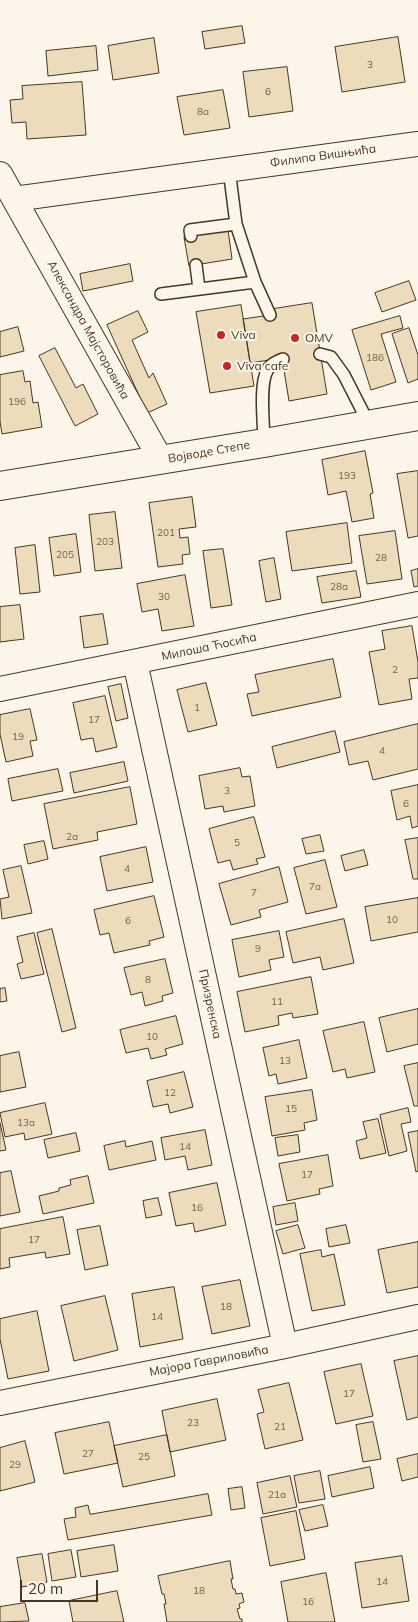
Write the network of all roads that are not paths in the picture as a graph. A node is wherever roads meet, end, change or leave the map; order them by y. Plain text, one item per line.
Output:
1 (418, 144) edge
2 (229, 169) junction
3 (0, 174) edge
4 (14, 199) junction
5 (236, 224) junction
6 (191, 236) dead end
7 (196, 265) dead end
8 (256, 282) junction
9 (199, 289) junction
10 (161, 294) dead end
11 (270, 315) dead end
12 (320, 354) dead end
13 (283, 359) dead end
14 (418, 416) edge
15 (369, 426) junction
16 (264, 443) junction
17 (161, 460) junction
18 (0, 486) edge
19 (418, 604) edge
20 (135, 662) junction
21 (0, 689) edge
22 (418, 1317) edge
23 (285, 1346) junction
24 (0, 1403) edge

1 - 2 street, Филипа Вишњића
2 - 4 street
2 - 5 lane
3 - 4 street, Александра Мајсторовића
4 - 17 street, Александра Мајсторовића
5 - 6 lane
5 - 8 lane
7 - 9 lane
8 - 9 lane
8 - 11 lane
9 - 10 lane
12 - 15 lane
13 - 16 lane
14 - 15 main road, Војводе Степе
15 - 16 main road, Војводе Степе
16 - 17 main road, Војводе Степе
17 - 18 main road, Војводе Степе
19 - 20 street, Милоша Ћосића
20 - 21 street, Милоша Ћосића
20 - 23 street, Призренска
22 - 23 street, Мајора Гавриловића
23 - 24 street, Мајора Гавриловића

